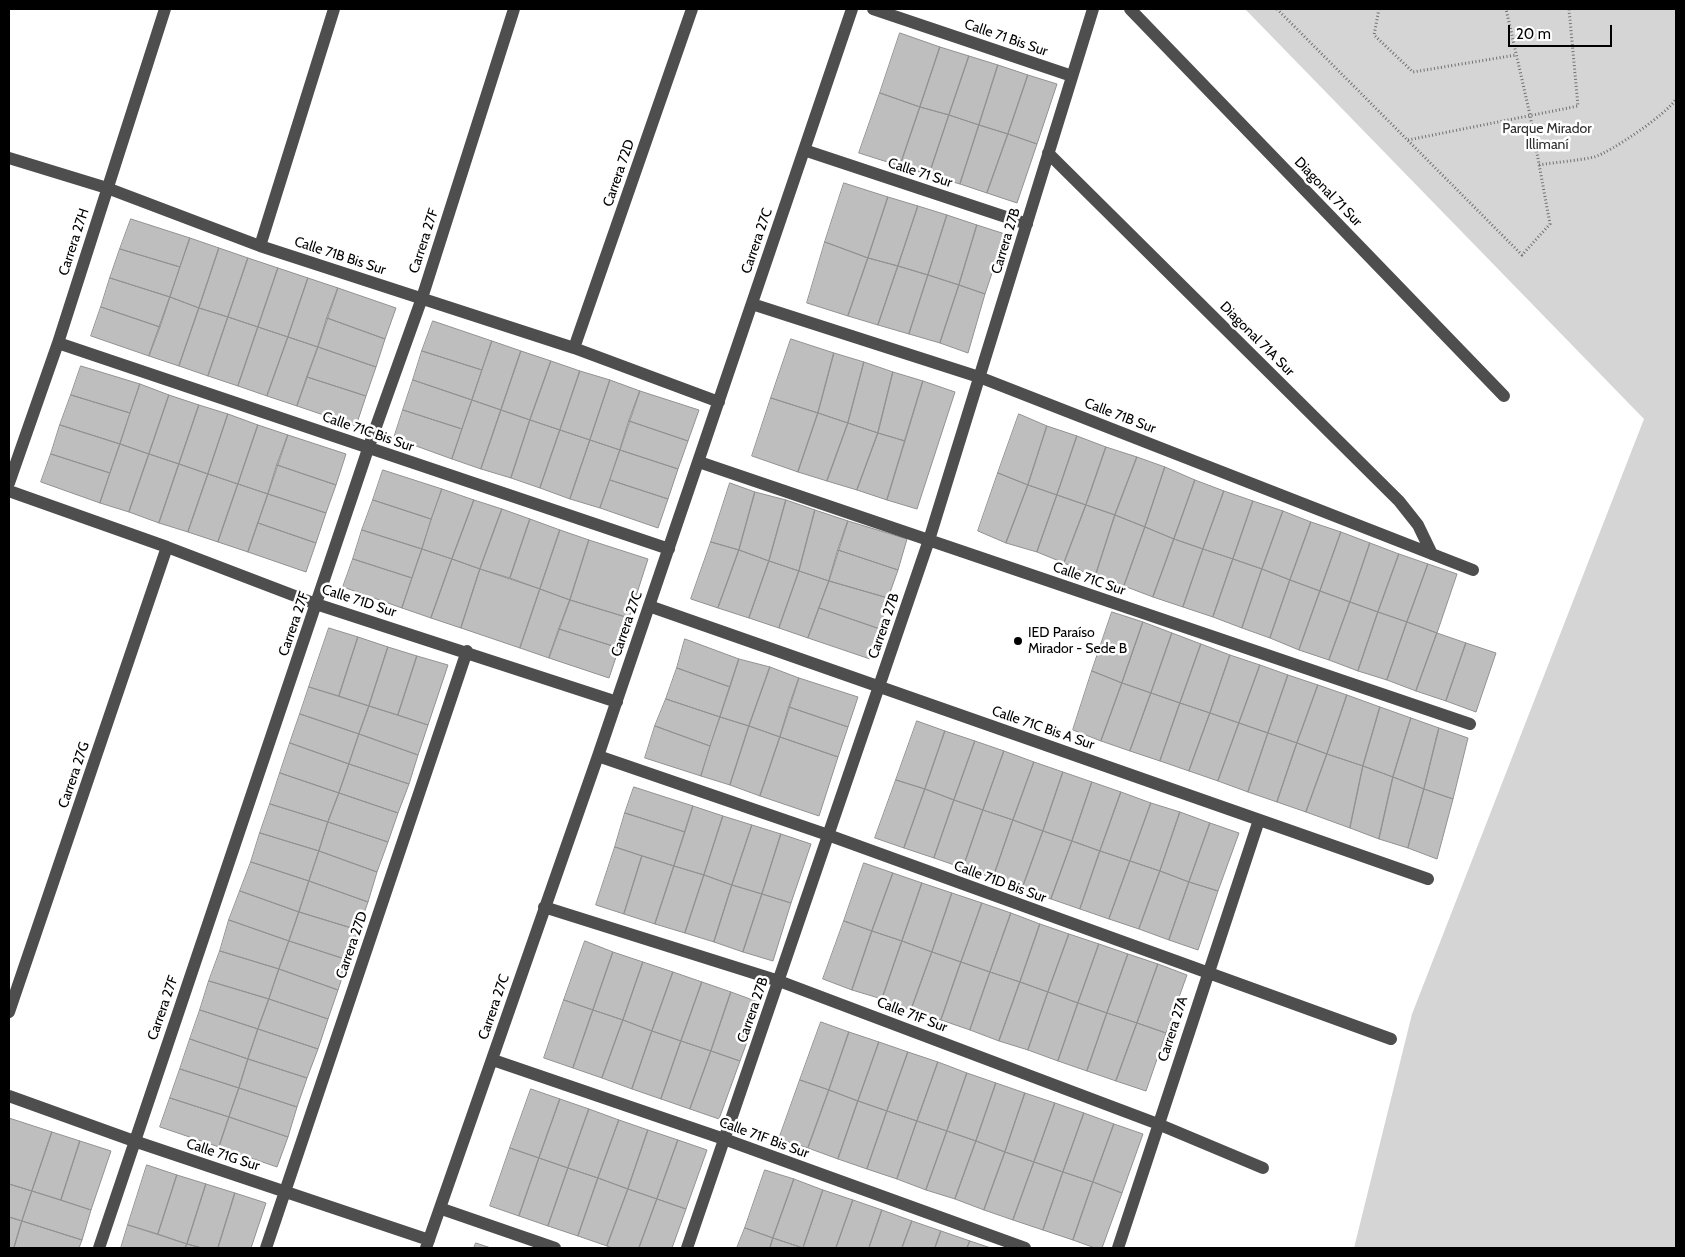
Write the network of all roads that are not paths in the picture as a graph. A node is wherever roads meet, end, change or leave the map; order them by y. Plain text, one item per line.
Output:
1 (165, 9) edge
2 (334, 9) edge
3 (514, 9) edge
4 (692, 9) edge
5 (852, 9) edge
6 (873, 9) edge
7 (1093, 9) edge
8 (1130, 9) edge
9 (1072, 76) junction
10 (804, 150) junction
11 (1048, 153) junction
12 (9, 158) edge
13 (107, 188) junction
14 (1027, 224) junction
15 (260, 246) junction
16 (422, 298) junction
17 (752, 304) junction
18 (58, 342) junction
19 (574, 348) junction
20 (979, 377) junction
21 (1504, 396) dead end
22 (719, 402) junction
23 (368, 449) junction
24 (698, 462) junction
25 (9, 483) edge
26 (9, 492) edge
27 (929, 540) junction
28 (167, 547) junction
29 (669, 549) junction
30 (1432, 554) junction
31 (1473, 570) dead end
32 (316, 604) junction
33 (649, 606) junction
34 (467, 651) junction
35 (879, 687) junction
36 (617, 702) junction
37 (1470, 724) dead end
38 (598, 756) junction
39 (1259, 820) junction
40 (828, 835) junction
41 (1428, 879) dead end
42 (544, 908) junction
43 (1207, 974) junction
44 (778, 981) junction
45 (9, 1012) edge
46 (1391, 1039) dead end
47 (492, 1060) junction
48 (9, 1096) edge
49 (1158, 1124) junction
50 (724, 1139) junction
51 (134, 1142) junction
52 (1263, 1168) dead end
53 (285, 1191) junction
54 (442, 1209) junction
55 (428, 1244) edge
56 (99, 1248) edge
57 (266, 1248) edge
58 (555, 1248) edge
59 (687, 1248) edge
60 (1025, 1248) edge
61 (1118, 1248) edge

1 - 13 street, Carrera 27H
2 - 15 street
3 - 16 street, Carrera 27F
4 - 19 street, Carrera 72D
5 - 10 street, Carrera 27C
6 - 9 street, Calle 71 Bis Sur
7 - 9 street, Carrera 27B
8 - 21 street, Diagonal 71 Sur
9 - 11 street, Carrera 27B
10 - 14 street, Calle 71 Sur
10 - 17 street, Carrera 27C
11 - 14 street, Carrera 27B
11 - 30 street, Diagonal 71A Sur
12 - 13 street, Calle 71B Bis Sur
13 - 15 street, Calle 71B Bis Sur
13 - 18 street, Carrera 27H
14 - 20 street, Carrera 27B
15 - 16 street, Calle 71B Bis Sur
16 - 19 street, Calle 71B Bis Sur
16 - 23 street, Carrera 27F
17 - 20 street, Calle 71B Sur
17 - 22 street, Carrera 27C
18 - 23 street, Calle 71C Bis Sur
18 - 25 street, Carrera 27H
19 - 22 street, Calle 71B Bis Sur
20 - 27 street, Carrera 27B
20 - 30 street, Calle 71B Sur
22 - 24 street, Carrera 27C
23 - 29 street, Calle 71C Bis Sur
23 - 32 street, Carrera 27F
24 - 27 street, Calle 71C Sur
24 - 29 street, Carrera 27C
26 - 28 street, Calle 71D Sur
27 - 35 street, Carrera 27B
27 - 37 street, Calle 71C Sur
28 - 32 street, Calle 71D Sur
28 - 45 street, Carrera 27G
29 - 33 street, Carrera 27C
30 - 31 street, Calle 71B Sur
32 - 34 street, Calle 71D Sur
32 - 51 street, Carrera 27F
33 - 35 street, Calle 71C Bis A Sur
33 - 36 street, Carrera 27C
34 - 36 street, Calle 71D Sur
34 - 53 street, Carrera 27D
35 - 39 street, Calle 71C Bis A Sur
35 - 40 street, Carrera 27B
36 - 38 street, Carrera 27C
38 - 40 street, Calle 71D Bis Sur
38 - 42 street, Carrera 27C
39 - 41 street, Calle 71C Bis A Sur
39 - 43 street, Carrera 27A
40 - 43 street, Calle 71D Bis Sur
40 - 44 street, Carrera 27B
42 - 44 street, Calle 71F Sur
42 - 47 street, Carrera 27C
43 - 46 street, Calle 71D Bis Sur
43 - 49 street, Carrera 27A
44 - 49 street, Calle 71F Sur
44 - 50 street, Carrera 27B
47 - 50 street, Calle 71F Bis Sur
47 - 54 street, Carrera 27C
48 - 51 street, Calle 71G Sur
49 - 52 street, Calle 71F Sur
49 - 61 street, Carrera 27A
50 - 59 street, Carrera 27B
50 - 60 street, Calle 71F Bis Sur
51 - 53 street, Calle 71G Sur
51 - 56 street, Carrera 27F
53 - 55 street, Calle 71G Sur
53 - 57 street, Carrera 27D
54 - 55 street, Carrera 27C
54 - 58 street

